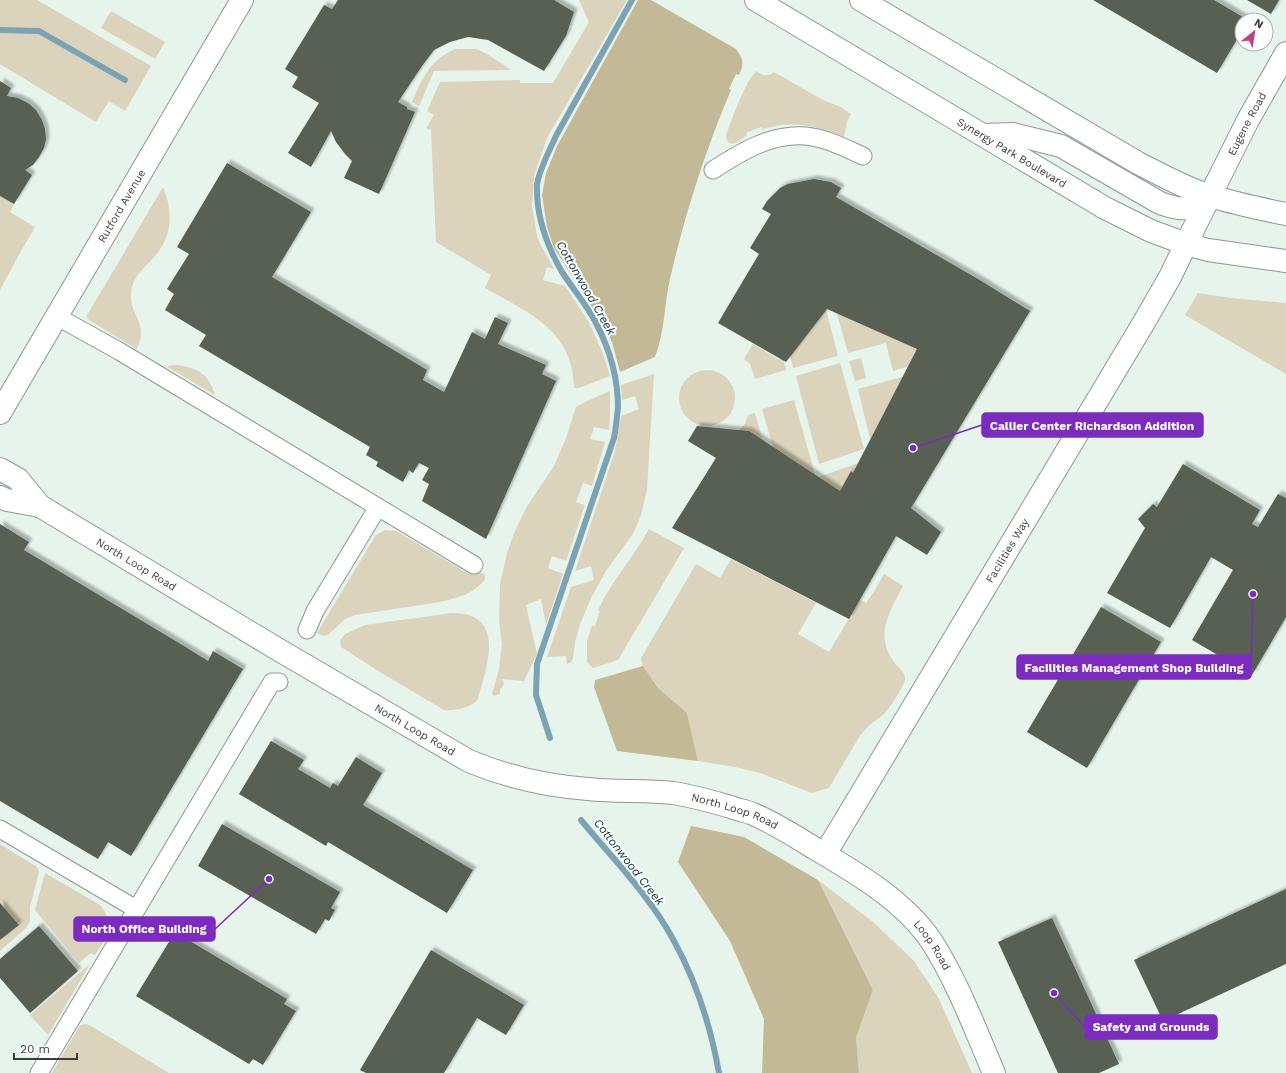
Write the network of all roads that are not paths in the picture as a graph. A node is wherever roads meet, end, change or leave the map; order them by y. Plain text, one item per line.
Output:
1 (242, 0) edge
2 (756, 0) edge
3 (861, 0) edge
4 (1286, 53) edge
5 (983, 135) junction
6 (863, 156) dead end
7 (713, 170) dead end
8 (1210, 196) junction
9 (1286, 214) edge
10 (1186, 244) junction
11 (1286, 261) edge
12 (56, 316) junction
13 (0, 413) edge
14 (0, 469) edge
15 (0, 496) edge
16 (40, 506) junction
17 (378, 507) junction
18 (474, 565) dead end
19 (307, 630) dead end
20 (279, 682) dead end
21 (0, 829) edge
22 (825, 854) junction
23 (136, 909) junction
24 (39, 1073) edge
25 (994, 1073) edge

1 - 12 street, Rutford Avenue
2 - 5 street, Synergy Park Boulevard
3 - 8 street
4 - 8 street, Eugene Road
5 - 8 street
5 - 10 street, Synergy Park Boulevard
6 - 7 street
8 - 9 street
8 - 10 street, Eugene Road
10 - 11 street, Synergy Park Boulevard
10 - 22 street, Facilities Way
12 - 13 street, Rutford Avenue
12 - 17 street
14 - 16 street, North Loop Road
15 - 16 street, North Loop Road
16 - 22 street, North Loop Road
17 - 18 street
17 - 19 street
20 - 23 street
21 - 23 street
22 - 25 street, Loop Road
23 - 24 street

